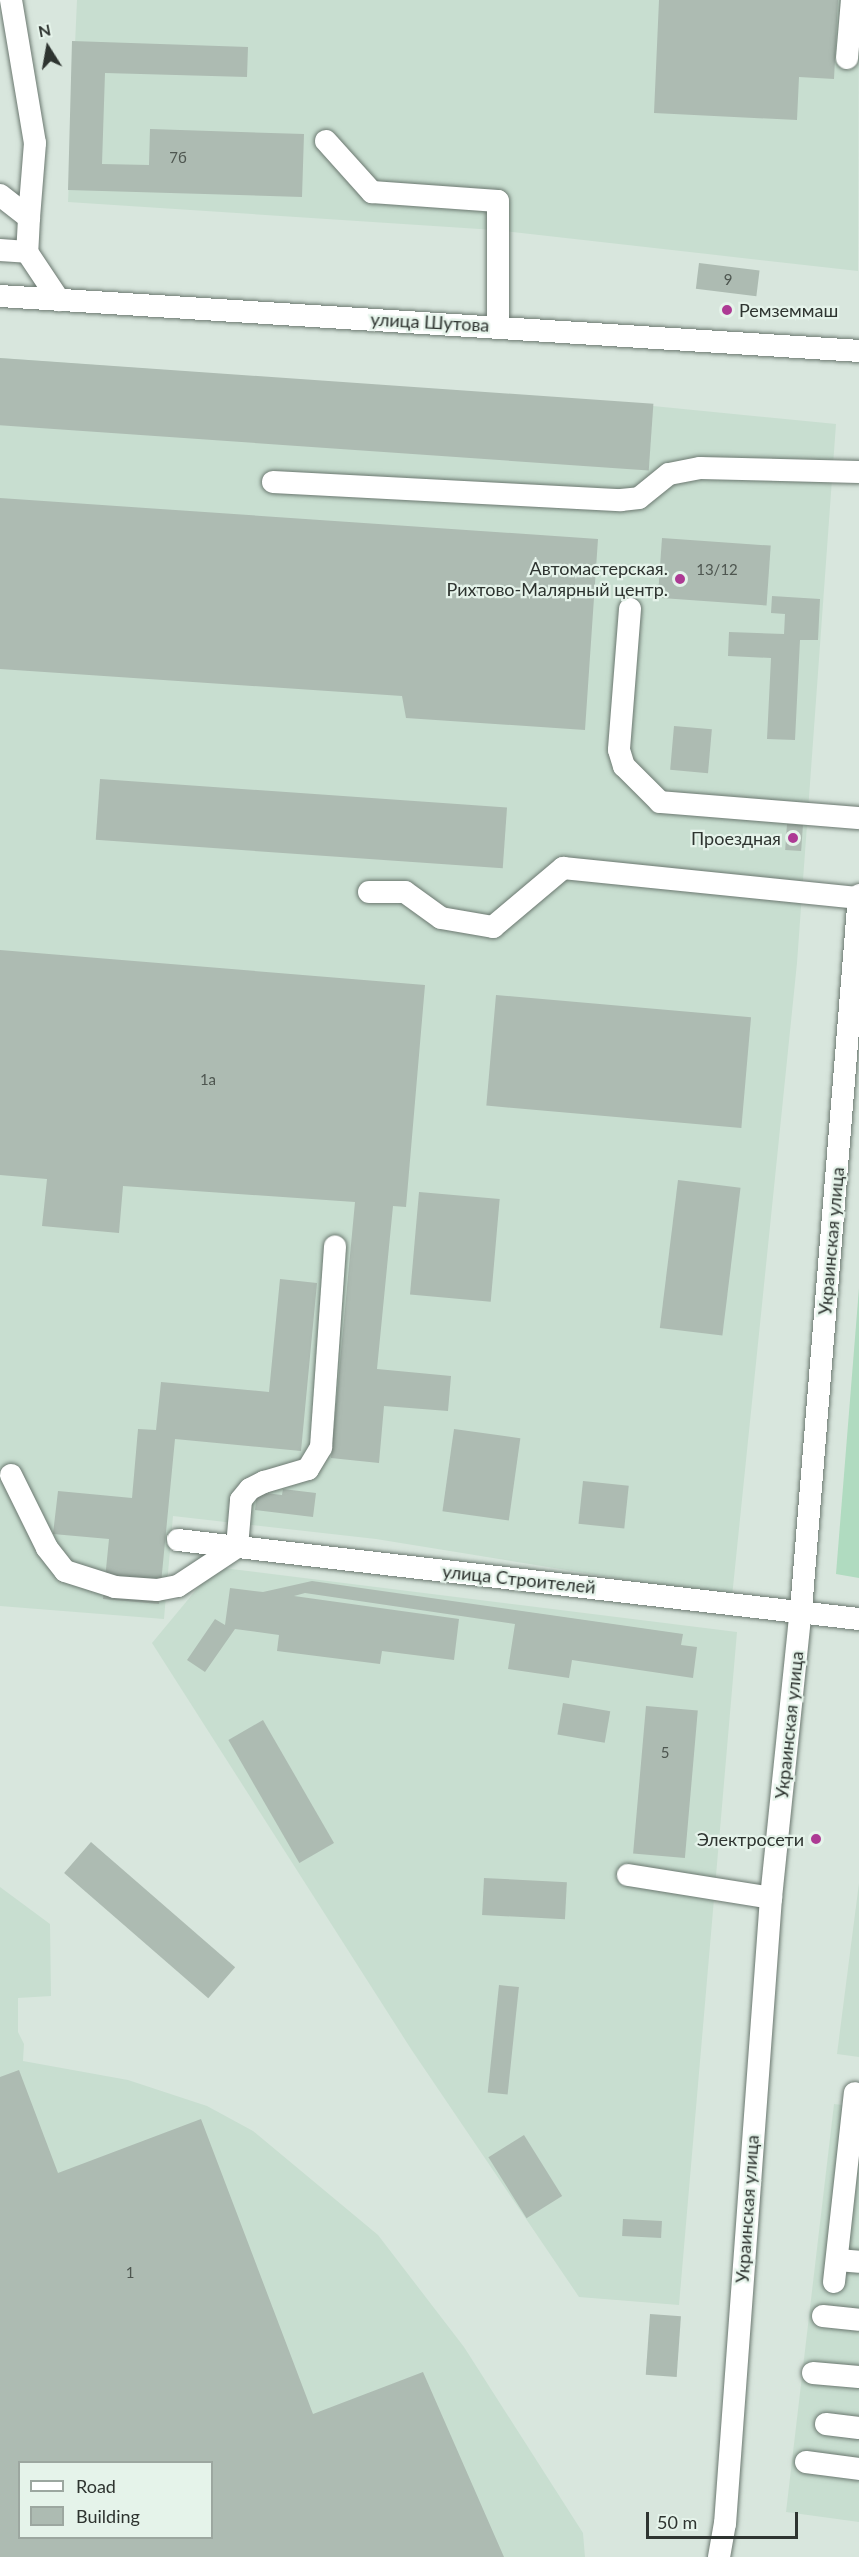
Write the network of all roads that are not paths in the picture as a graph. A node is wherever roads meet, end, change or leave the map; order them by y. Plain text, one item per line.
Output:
1 (11, 0) edge
2 (852, 0) edge
3 (847, 58) dead end
4 (326, 141) dead end
5 (0, 195) edge
6 (29, 218) junction
7 (0, 250) edge
8 (27, 252) junction
9 (0, 296) edge
10 (59, 300) junction
11 (498, 326) junction
12 (859, 351) edge
13 (859, 472) edge
14 (273, 482) dead end
15 (630, 609) dead end
16 (859, 818) edge
17 (369, 892) dead end
18 (859, 897) edge
19 (335, 1246) dead end
20 (11, 1475) dead end
21 (178, 1540) dead end
22 (237, 1547) junction
23 (801, 1610) junction
24 (859, 1619) edge
25 (628, 1875) dead end
26 (771, 1898) junction
27 (855, 2093) dead end
28 (854, 2157) edge
29 (852, 2195) edge
30 (843, 2268) edge
31 (823, 2316) dead end
32 (859, 2320) edge
33 (813, 2373) dead end
34 (859, 2377) edge
35 (826, 2424) dead end
36 (859, 2428) edge
37 (806, 2462) dead end
38 (859, 2469) edge
39 (722, 2556) edge

1 - 6 street
2 - 3 street
4 - 11 street
5 - 6 street
6 - 8 street
7 - 8 street
8 - 10 street
9 - 10 street, улица Шутова
10 - 11 street, улица Шутова
11 - 12 street, улица Шутова
13 - 14 street
15 - 16 street
17 - 18 street
18 - 23 street, Украинская улица
19 - 22 street
20 - 22 street
21 - 22 street, улица Строителей
22 - 23 street, улица Строителей
23 - 24 street, улица Строителей
23 - 26 street, Украинская улица
25 - 26 street
26 - 39 street, Украинская улица
27 - 28 street
28 - 29 street
29 - 30 street
31 - 32 street
33 - 34 street
35 - 36 street
37 - 38 street

